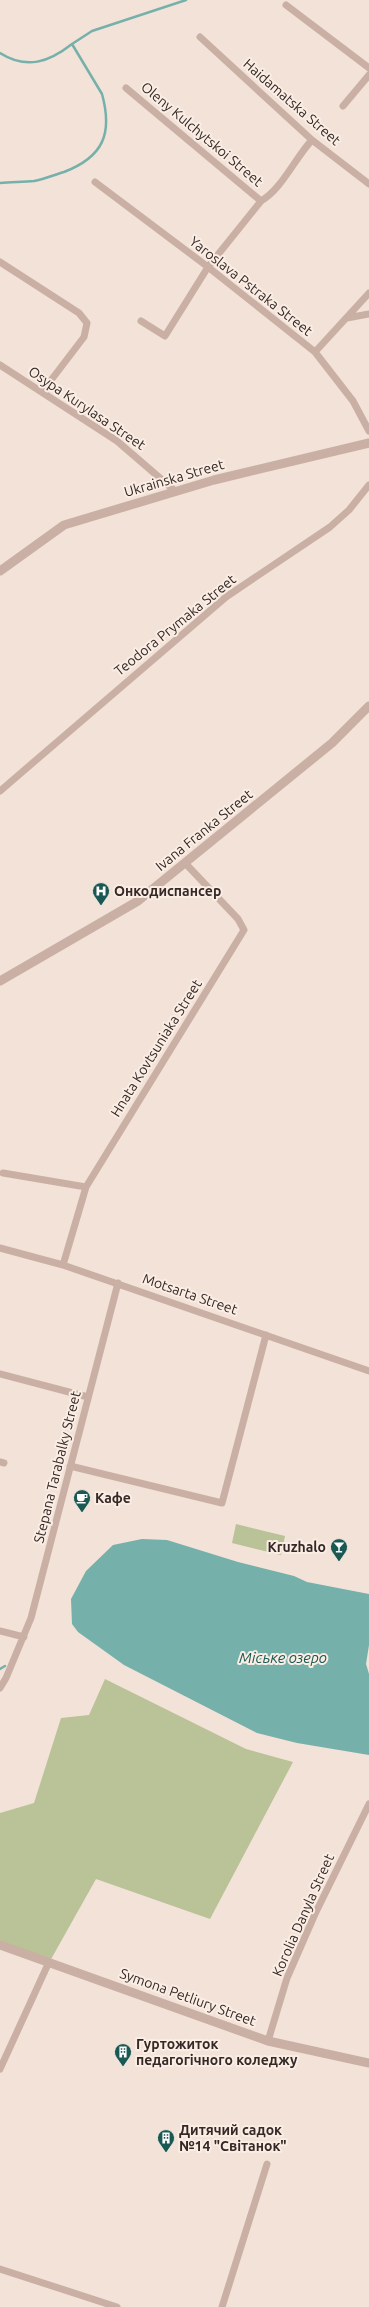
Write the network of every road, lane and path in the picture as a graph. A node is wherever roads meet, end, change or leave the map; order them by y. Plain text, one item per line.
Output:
1 (286, 5) dead end
2 (200, 38) dead end
3 (369, 68) edge
4 (369, 75) edge
5 (126, 88) dead end
6 (343, 106) dead end
7 (312, 140) junction
8 (95, 182) dead end
9 (369, 184) edge
10 (261, 201) junction
11 (0, 262) edge
12 (208, 267) junction
13 (369, 293) edge
14 (369, 314) edge
15 (346, 318) junction
16 (141, 321) dead end
17 (315, 352) junction
18 (0, 364) edge
19 (42, 392) junction
20 (369, 431) edge
21 (369, 443) edge
22 (369, 486) edge
23 (175, 491) junction
24 (0, 571) edge
25 (369, 706) edge
26 (0, 791) edge
27 (186, 864) junction
28 (0, 981) edge
29 (3, 1173) dead end
30 (86, 1187) junction
31 (0, 1248) edge
32 (63, 1265) junction
33 (118, 1283) junction
34 (266, 1335) junction
35 (369, 1371) edge
36 (0, 1374) edge
37 (88, 1397) junction
38 (70, 1466) junction
39 (0, 1631) edge
40 (24, 1637) junction
41 (0, 1688) edge
42 (369, 1804) edge
43 (0, 1945) edge
44 (49, 1962) junction
45 (268, 2041) junction
46 (369, 2064) edge
47 (0, 2069) edge
48 (267, 2164) dead end
49 (0, 2269) edge
50 (112, 2306) edge
51 (222, 2307) edge

1 - 3 street
2 - 7 street, Haidamatska Street
4 - 6 street
5 - 10 street, Oleny Kulchytskoi Street
7 - 9 street, Haidamatska Street
7 - 10 street
8 - 12 street, Yaroslava Pstraka Street
10 - 12 street
11 - 19 street
12 - 16 street
12 - 17 street, Yaroslava Pstraka Street
13 - 15 street
14 - 15 street
15 - 17 street
17 - 20 street, Yaroslava Pstraka Street
18 - 19 street, Osypa Kurylasa Street
19 - 23 street, Osypa Kurylasa Street
21 - 23 street, Ukrainska Street
22 - 26 street, Teodora Prymaka Street
23 - 24 street, Ukrainska Street
25 - 27 street, Ivana Franka Street
27 - 28 street, Ivana Franka Street
27 - 30 street, Hnata Kovtsuniaka Street
29 - 30 street
30 - 32 street, Hnata Kovtsuniaka Street
31 - 32 street, Motsarta Street
32 - 33 street, Motsarta Street
33 - 34 street, Motsarta Street
33 - 37 street, Stepana Tarabalky Street
34 - 35 street, Motsarta Street
34 - 38 street
36 - 37 street
37 - 38 street, Stepana Tarabalky Street
38 - 40 street, Stepana Tarabalky Street
39 - 40 street
40 - 41 street, Stepana Tarabalky Street
42 - 45 street, Korolia Danyla Street
43 - 44 street, Symona Petliury Street
44 - 45 street, Symona Petliury Street
44 - 47 street
45 - 46 street, Symona Petliury Street
48 - 51 street
49 - 50 street

